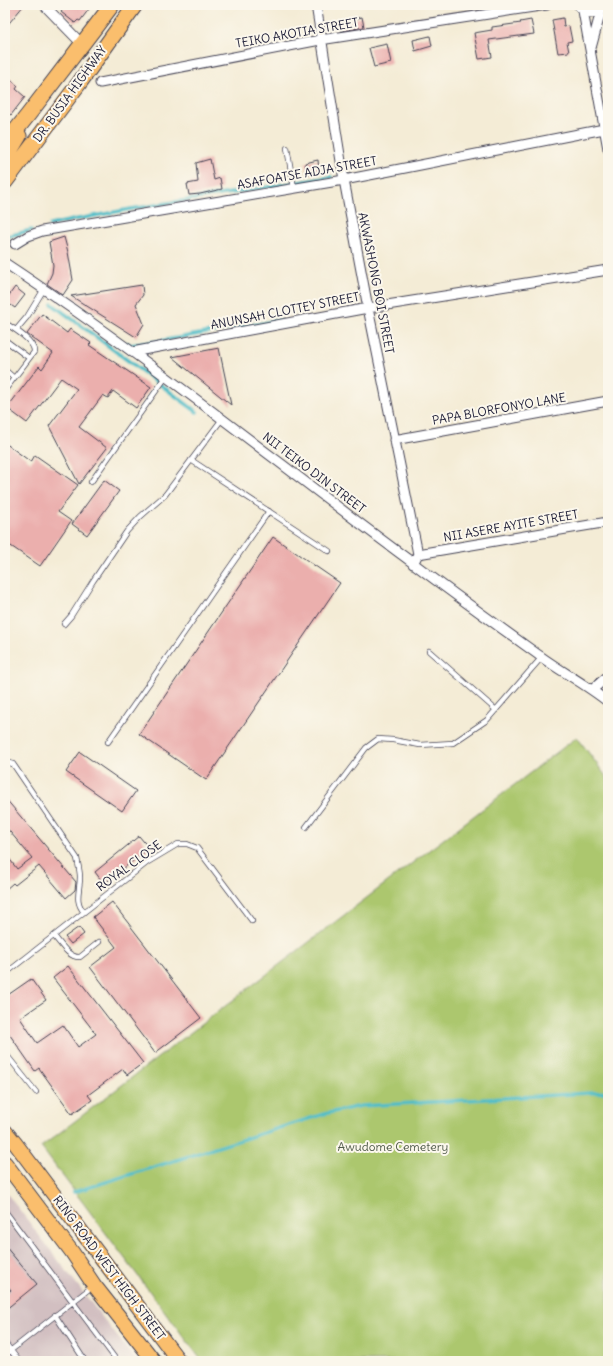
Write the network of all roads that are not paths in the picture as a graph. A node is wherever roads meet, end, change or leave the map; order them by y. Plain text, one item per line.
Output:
1 (44, 5) edge
2 (112, 5) edge
3 (135, 5) edge
4 (316, 5) edge
5 (547, 5) edge
6 (581, 8) edge
7 (603, 8) edge
8 (320, 40) junction
9 (82, 44) junction
10 (591, 50) junction
11 (100, 83) dead end
12 (28, 115) junction
13 (604, 129) junction
14 (5, 144) edge
15 (287, 148) dead end
16 (608, 148) edge
17 (5, 159) edge
18 (344, 180) junction
19 (5, 182) edge
20 (294, 188) junction
21 (15, 244) dead end
22 (5, 263) edge
23 (608, 270) edge
24 (44, 289) junction
25 (368, 308) junction
26 (5, 323) edge
27 (16, 330) junction
28 (5, 340) edge
29 (132, 352) junction
30 (29, 358) junction
31 (5, 370) edge
32 (166, 377) junction
33 (14, 378) junction
34 (5, 390) edge
35 (608, 401) edge
36 (222, 419) junction
37 (394, 440) junction
38 (191, 460) junction
39 (91, 482) dead end
40 (269, 511) junction
41 (608, 522) edge
42 (329, 551) dead end
43 (418, 554) junction
44 (413, 564) junction
45 (64, 624) dead end
46 (430, 651) dead end
47 (542, 657) junction
48 (608, 676) edge
49 (592, 690) junction
50 (608, 702) edge
51 (496, 710) junction
52 (108, 742) dead end
53 (5, 762) edge
54 (306, 827) dead end
55 (84, 912) junction
56 (252, 921) dead end
57 (54, 936) junction
58 (99, 942) dead end
59 (5, 974) edge
60 (5, 1053) edge
61 (36, 1092) dead end
62 (5, 1130) edge
63 (7, 1166) edge
64 (5, 1211) edge
65 (94, 1285) junction
66 (74, 1302) junction
67 (55, 1315) junction
68 (5, 1342) edge
69 (10, 1351) junction
70 (5, 1355) edge
71 (18, 1361) edge
72 (85, 1361) edge
73 (117, 1361) edge
74 (154, 1361) edge
75 (179, 1361) edge

1 - 9 street
2 - 9 highway, DR. BUSIA HIGHWAY
3 - 19 highway, DR. BUSIA HIGHWAY
4 - 8 street, AKWASHONG BOI STREET
5 - 8 street, TEIKO AKOTIA STREET
6 - 7 street
6 - 10 street
7 - 10 street
8 - 11 street, TEIKO AKOTIA STREET
8 - 18 street, AKWASHONG BOI STREET
9 - 12 highway, DR. BUSIA HIGHWAY
10 - 13 street
12 - 14 highway, DR. BUSIA HIGHWAY
12 - 17 highway
13 - 16 street
13 - 18 street, ASAFOATSE ADJA STREET
15 - 20 lane
18 - 20 street, ASAFOATSE ADJA STREET
18 - 25 street, AKWASHONG BOI STREET
20 - 21 street, ASAFOATSE ADJA STREET
22 - 24 street, NII TEIKO DIN STREET
23 - 25 street, ANUNSAH CLOTTEY STREET
24 - 27 lane
24 - 29 street, NII TEIKO DIN STREET
25 - 29 street, ANUNSAH CLOTTEY STREET
25 - 37 street, AKWASHONG BOI STREET
26 - 27 lane
27 - 30 lane
28 - 30 lane
29 - 32 street, NII TEIKO DIN STREET
30 - 33 lane
31 - 33 lane
32 - 36 street, NII TEIKO DIN STREET
32 - 39 lane
33 - 34 lane
35 - 37 street, PAPA BLORFONYO LANE
36 - 38 lane
36 - 44 street, NII TEIKO DIN STREET
37 - 43 street, AKWASHONG BOI STREET
38 - 40 lane
38 - 45 lane
40 - 42 lane
40 - 52 lane
41 - 43 street, NII ASERE AYITE STREET
43 - 44 street
44 - 47 street, NII TEIKO DIN STREET
46 - 51 lane
47 - 49 street, NII TEIKO DIN STREET
47 - 51 lane
48 - 49 street
49 - 50 street, NII TEIKO DIN STREET
51 - 54 lane
53 - 55 lane
55 - 56 lane, ROYAL CLOSE
55 - 57 lane, ROYAL CLOSE
57 - 58 lane
57 - 59 lane, ROYAL CLOSE
60 - 61 lane
62 - 75 main road, RING ROAD WEST HIGH STREET
63 - 65 main road, RING ROAD WEST HIGH STREET
64 - 66 lane
65 - 66 lane
65 - 74 main road, RING ROAD WEST HIGH STREET
66 - 67 lane
66 - 73 lane
67 - 69 lane
67 - 72 lane
68 - 69 lane
69 - 70 lane
69 - 71 lane

